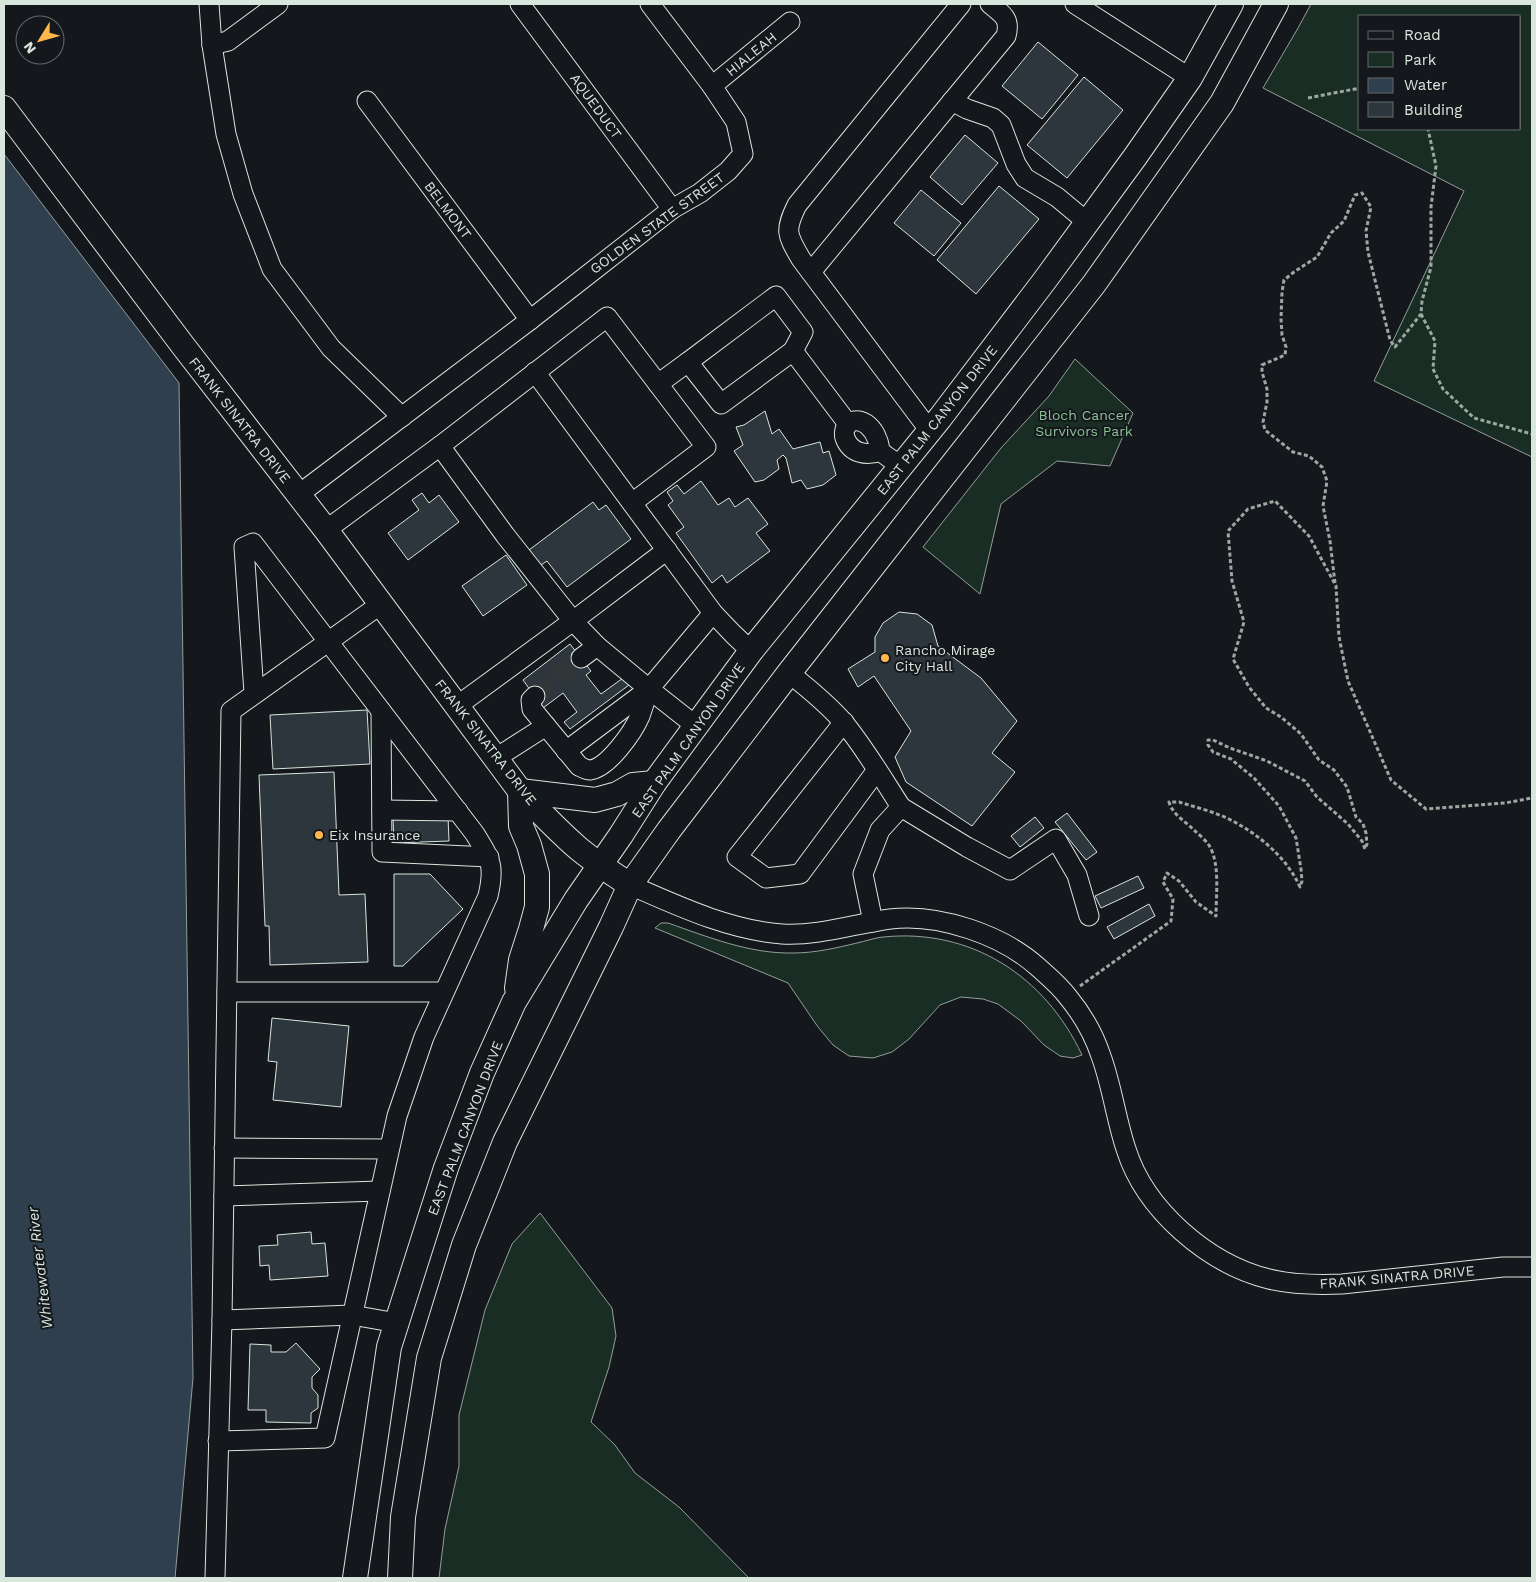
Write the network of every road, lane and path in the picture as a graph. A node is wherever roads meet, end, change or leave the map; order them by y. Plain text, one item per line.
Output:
1 (209, 4) edge
2 (278, 4) edge
3 (520, 4) edge
4 (650, 4) edge
5 (961, 4) edge
6 (990, 4) edge
7 (1076, 4) edge
8 (1231, 4) edge
9 (1276, 4) edge
10 (790, 22) dead end
11 (212, 45) junction
12 (1190, 78) junction
13 (712, 86) junction
14 (1358, 88) edge
15 (1308, 98) dead end
16 (367, 101) dead end
17 (952, 101) junction
18 (4, 108) edge
19 (1428, 130) edge
20 (672, 209) junction
21 (1088, 222) junction
22 (810, 272) junction
23 (1421, 314) junction
24 (530, 320) junction
25 (793, 351) junction
26 (688, 362) junction
27 (535, 372) junction
28 (658, 384) junction
29 (402, 416) junction
30 (930, 431) junction
31 (1532, 434) edge
32 (440, 446) junction
33 (902, 466) junction
34 (298, 495) junction
35 (632, 503) junction
36 (326, 530) junction
37 (667, 550) junction
38 (1336, 586) junction
39 (381, 604) junction
40 (713, 613) junction
41 (573, 621) junction
42 (328, 642) junction
43 (598, 646) junction
44 (751, 651) junction
45 (581, 658) tunnel mouth
46 (789, 673) junction
47 (649, 689) junction
48 (254, 694) junction
49 (535, 696) dead end
50 (457, 706) junction
51 (381, 711) junction
52 (844, 722) junction
53 (546, 726) junction
54 (696, 726) junction
55 (566, 751) junction
56 (496, 758) junction
57 (877, 770) junction
58 (654, 783) junction
59 (520, 791) junction
60 (1532, 798) edge
61 (901, 807) junction
62 (382, 810) junction
63 (458, 811) junction
64 (489, 857) junction
65 (600, 865) junction
66 (630, 885) junction
67 (1089, 916) dead end
68 (873, 922) junction
69 (227, 992) junction
70 (443, 992) junction
71 (1068, 996) junction
72 (514, 1002) junction
73 (224, 1148) junction
74 (389, 1150) junction
75 (380, 1191) junction
76 (224, 1196) junction
77 (1532, 1266) edge
78 (352, 1316) junction
79 (222, 1320) junction
80 (397, 1323) junction
81 (218, 1441) junction
82 (214, 1578) edge
83 (355, 1578) edge
84 (400, 1578) edge

1 - 11 street
2 - 11 street
3 - 20 street, AQUEDUCT
4 - 13 street, GOLDEN STATE STREET
5 - 22 street
6 - 17 street
7 - 12 street
8 - 12 main road, EAST PALM CANYON DRIVE
9 - 46 main road
10 - 13 street, HIALEAH
11 - 29 street
12 - 21 main road, EAST PALM CANYON DRIVE
13 - 20 street, GOLDEN STATE STREET
14 - 15 path
16 - 24 street, BELMONT
17 - 21 street
17 - 22 street
18 - 34 main road, FRANK SINATRA DRIVE
19 - 23 path
20 - 24 street, GOLDEN STATE STREET
21 - 30 main road, EAST PALM CANYON DRIVE
22 - 30 street
23 - 31 path
23 - 38 path
24 - 29 street, GOLDEN STATE STREET
25 - 26 street
25 - 26 street
25 - 33 street
26 - 28 street
27 - 28 street
27 - 32 street
27 - 35 street
28 - 35 street
29 - 34 street, GOLDEN STATE STREET
30 - 33 main road, EAST PALM CANYON DRIVE
32 - 36 street
32 - 41 street
33 - 44 main road, EAST PALM CANYON DRIVE
34 - 36 main road, FRANK SINATRA DRIVE
35 - 37 street
36 - 39 main road, FRANK SINATRA DRIVE
37 - 40 street
37 - 41 street
38 - 60 path
38 - 71 path
39 - 42 street
39 - 50 main road, FRANK SINATRA DRIVE
40 - 44 street
40 - 47 street
41 - 43 street
41 - 50 street
42 - 48 street
42 - 48 street
42 - 51 street
43 - 45 street
43 - 47 street
44 - 54 main road, EAST PALM CANYON DRIVE
46 - 52 street
46 - 66 main road
47 - 54 street
47 - 55 street
47 - 55 street
48 - 69 street
49 - 53 street
50 - 56 main road, FRANK SINATRA DRIVE
51 - 62 street
51 - 63 street
52 - 57 street
52 - 57 street
53 - 55 street
53 - 56 street
54 - 58 main road, EAST PALM CANYON DRIVE
56 - 59 main road, FRANK SINATRA DRIVE
57 - 61 street
58 - 59 main road
58 - 65 main road, EAST PALM CANYON DRIVE
59 - 65 main road, FRANK SINATRA DRIVE
59 - 72 main road
61 - 67 street
61 - 68 street
62 - 63 street
62 - 64 street
63 - 64 street
64 - 70 street
65 - 66 main road, FRANK SINATRA DRIVE
65 - 72 main road, EAST PALM CANYON DRIVE
66 - 68 street, FRANK SINATRA DRIVE
66 - 84 main road
68 - 71 street, FRANK SINATRA DRIVE
69 - 70 street
69 - 73 street
70 - 74 street
71 - 77 street, FRANK SINATRA DRIVE
72 - 80 main road, EAST PALM CANYON DRIVE
73 - 74 street
73 - 76 street
74 - 75 street
75 - 76 street
75 - 78 street
76 - 79 street
78 - 79 street
78 - 80 street
78 - 81 street
79 - 81 street
80 - 83 main road, EAST PALM CANYON DRIVE
81 - 82 street

